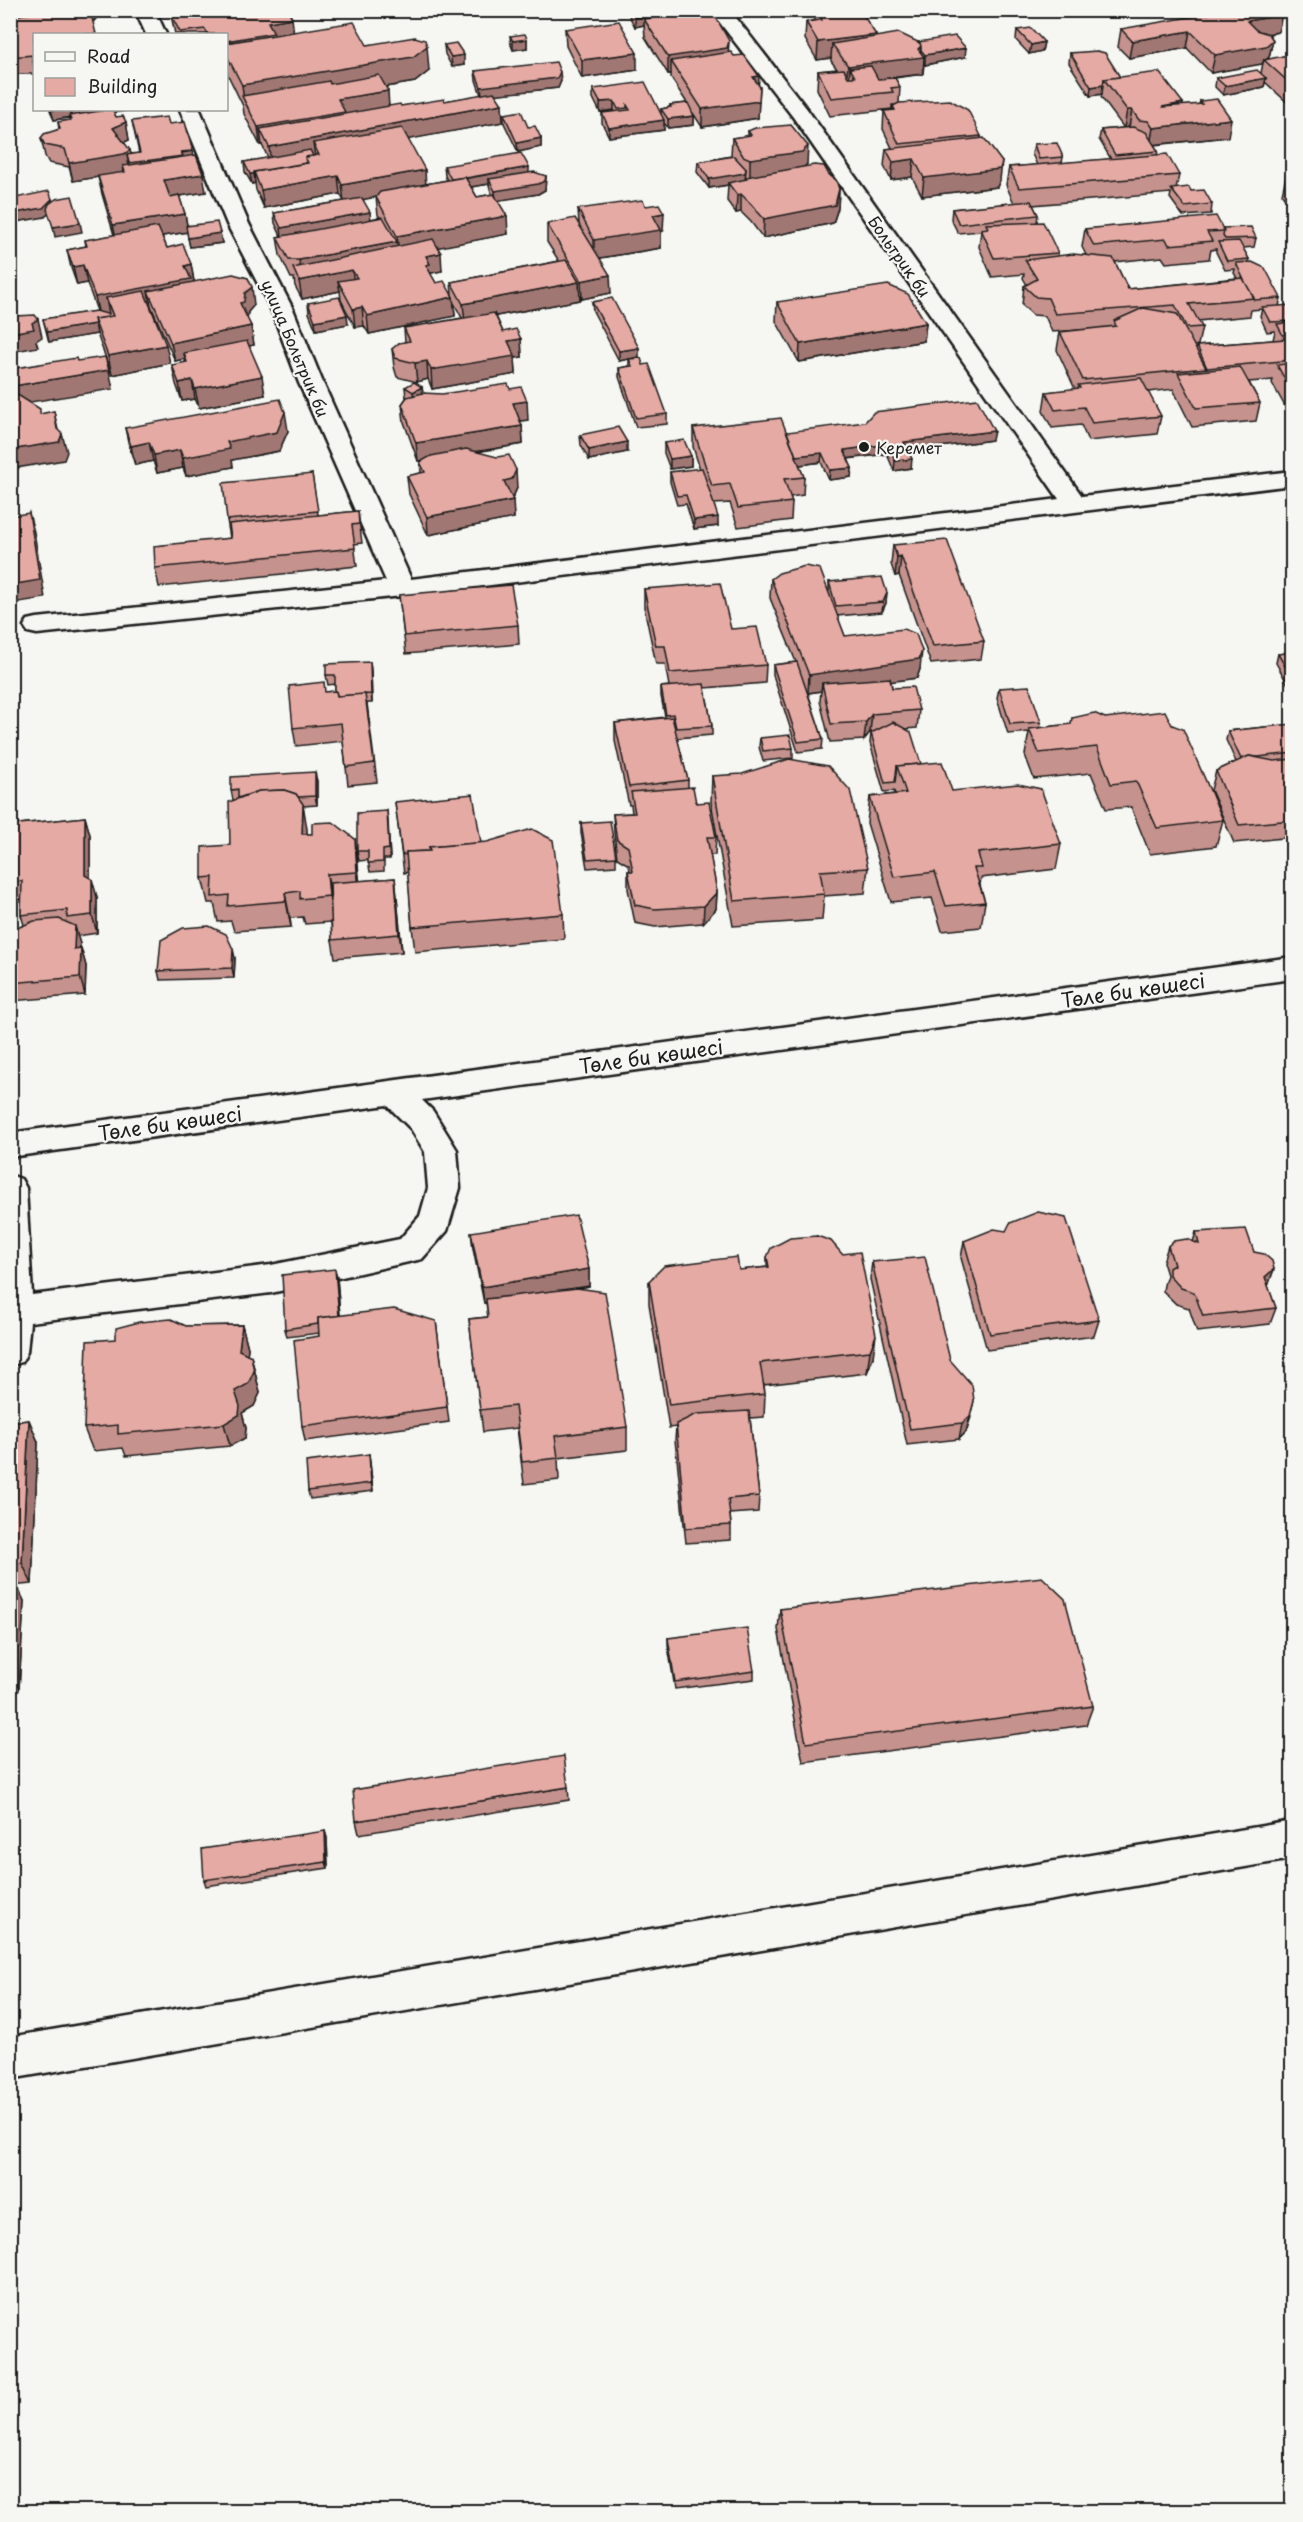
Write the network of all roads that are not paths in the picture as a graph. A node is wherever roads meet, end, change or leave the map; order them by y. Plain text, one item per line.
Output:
1 (145, 10) edge
2 (719, 10) edge
3 (156, 33) edge
4 (190, 111) edge
5 (1293, 478) edge
6 (1076, 505) junction
7 (402, 588) junction
8 (37, 626) dead end
9 (1293, 968) edge
10 (394, 1092) junction
11 (10, 1145) edge
12 (10, 1188) edge
13 (14, 1311) edge
14 (10, 1353) edge
15 (1293, 1840) edge
16 (10, 2058) edge

1 - 3 street
2 - 6 street, Больтрик би
4 - 7 street, улица Больтрик би
5 - 6 street
6 - 7 street
7 - 8 street
9 - 10 street, Төле би көшесі
10 - 11 street, Төле би көшесі
10 - 13 street
12 - 13 street
13 - 14 street
15 - 16 street

